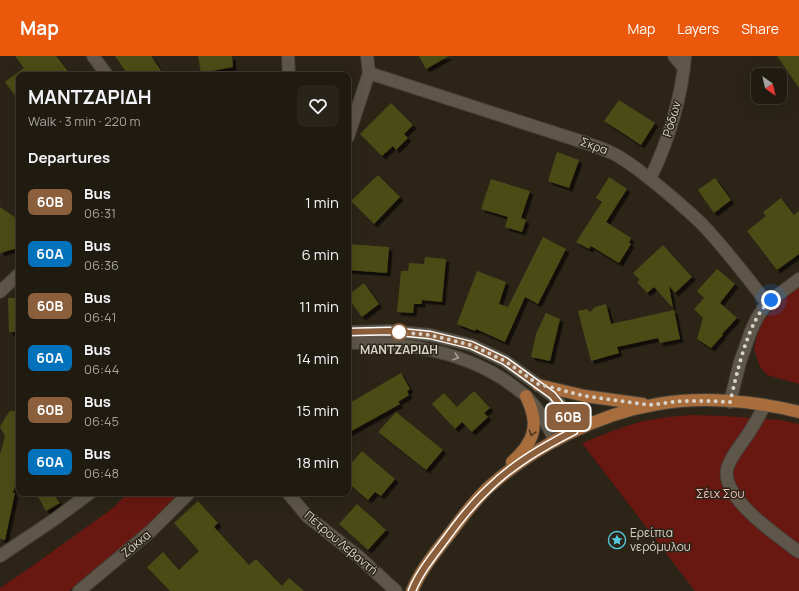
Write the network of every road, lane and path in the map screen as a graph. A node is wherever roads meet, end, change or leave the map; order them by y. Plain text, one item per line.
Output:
1 (93, 56) edge
2 (288, 56) edge
3 (368, 56) edge
4 (674, 56) edge
5 (684, 62) edge
6 (105, 72) edge
7 (289, 72) edge
8 (368, 73) junction
9 (351, 127) edge
10 (650, 179) junction
11 (16, 277) edge
12 (799, 279) edge
13 (0, 292) edge
14 (767, 303) junction
15 (351, 332) edge
16 (351, 343) edge
17 (538, 384) junction
18 (526, 396) junction
19 (730, 402) junction
20 (650, 405) junction
21 (765, 405) junction
22 (799, 412) edge
23 (574, 431) junction
24 (555, 441) junction
25 (489, 488) junction
26 (86, 496) edge
27 (186, 496) edge
28 (290, 496) edge
29 (799, 552) edge
30 (0, 556) edge
31 (80, 591) edge
32 (396, 591) edge
33 (412, 591) edge

1 - 6 street
2 - 7 street
3 - 8 street
4 - 5 street
5 - 10 street, Ρόδων
8 - 9 street
8 - 10 street, Σκρα
10 - 14 street, Σκρα
11 - 13 street
12 - 14 street
14 - 19 street
15 - 17 street
16 -> 18 street
17 - 20 main road
17 - 23 street
18 - 24 street
18 -> 25 main road
19 - 20 main road
19 - 21 main road
20 - 23 main road
21 - 22 main road
21 - 29 street
23 - 24 main road
24 - 25 main road
25 - 33 main road
26 - 30 street
27 - 31 street, Ζάκκα
28 - 32 street, Πέτρου Λεβαντή

